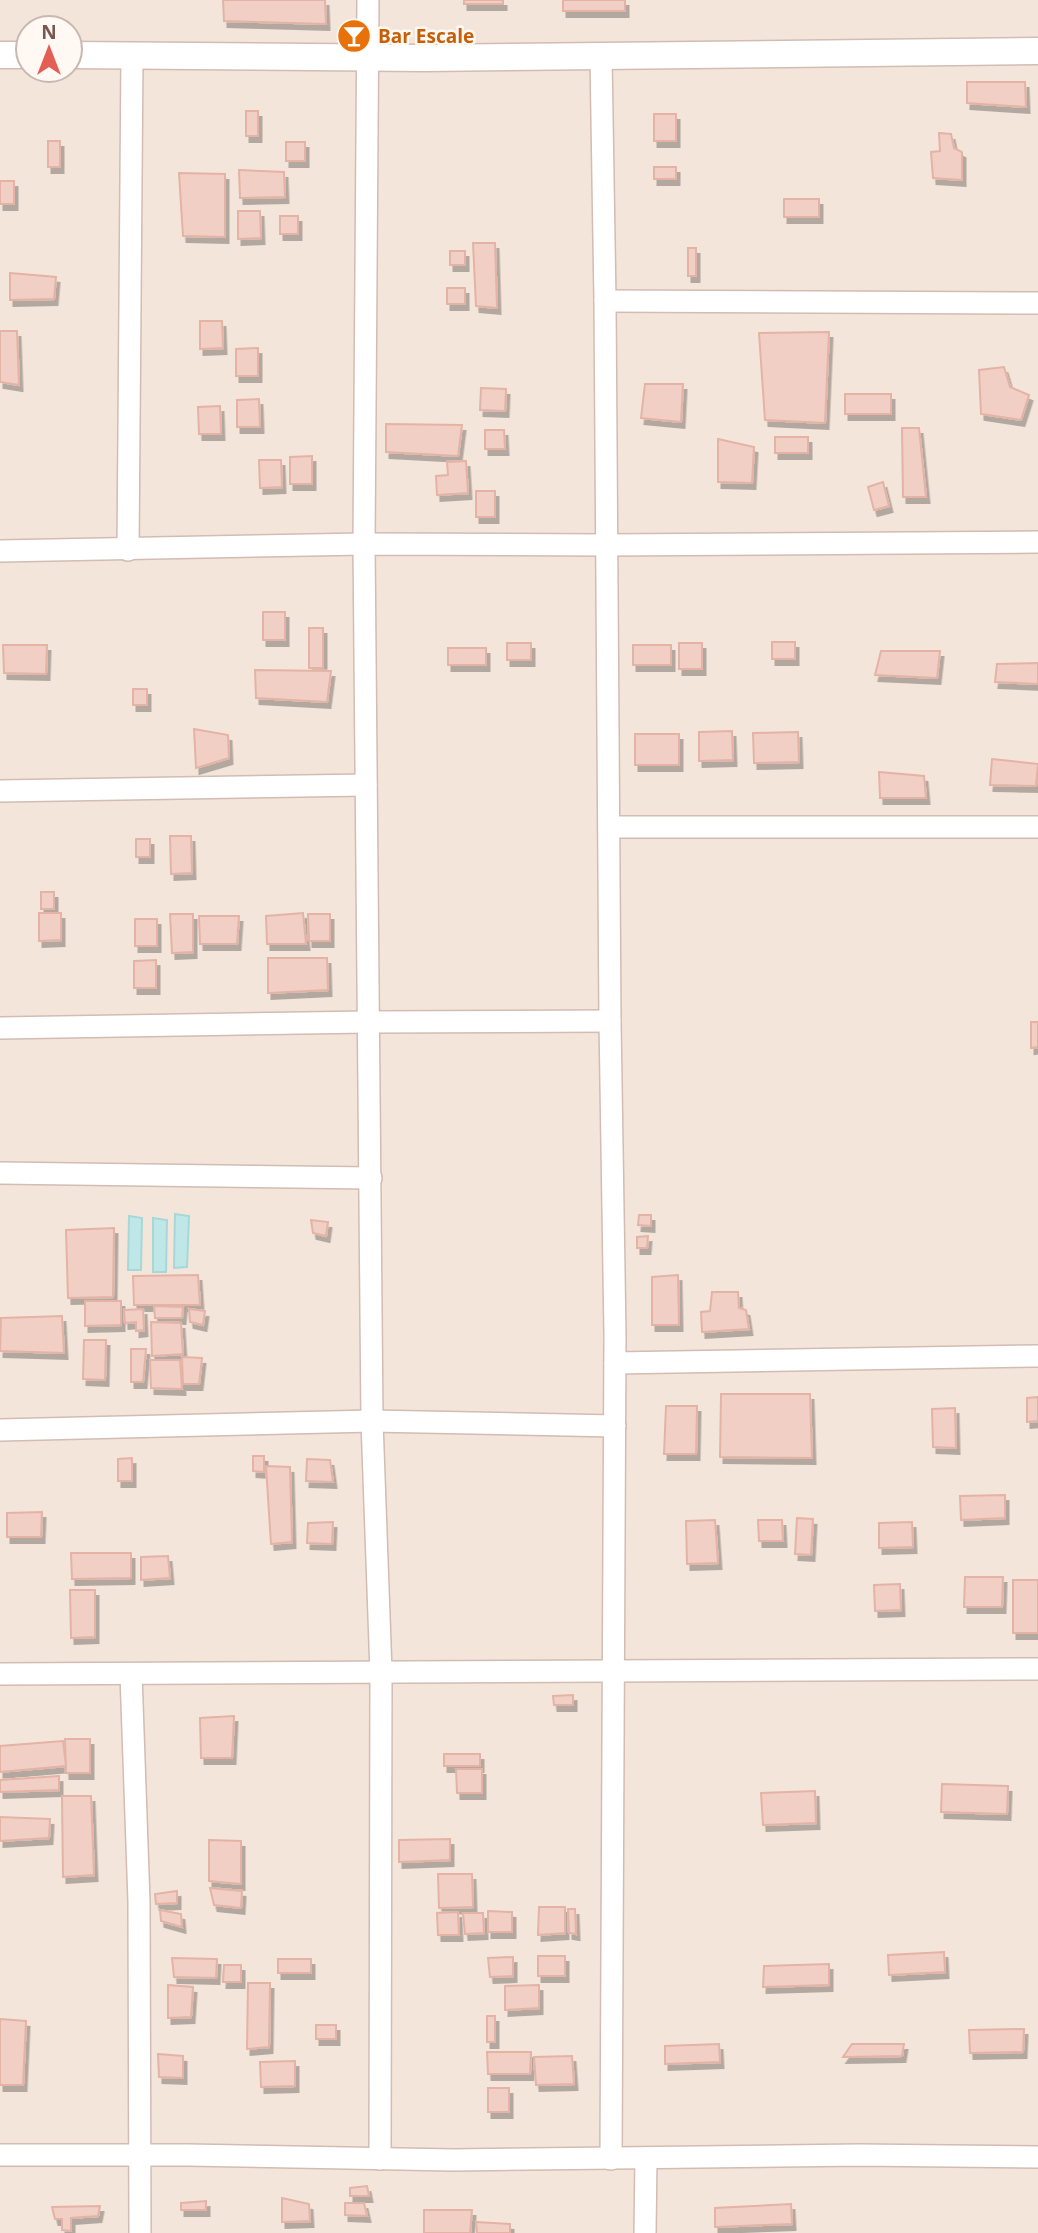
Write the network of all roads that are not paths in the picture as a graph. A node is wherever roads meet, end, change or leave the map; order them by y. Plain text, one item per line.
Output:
1 (368, 0) edge
2 (1038, 51) edge
3 (84, 55) edge
4 (132, 56) junction
5 (601, 56) junction
6 (368, 58) junction
7 (605, 301) junction
8 (1038, 303) edge
9 (1038, 542) edge
10 (364, 544) junction
11 (606, 545) junction
12 (128, 550) junction
13 (0, 551) edge
14 (366, 785) junction
15 (0, 791) edge
16 (609, 827) junction
17 (1038, 827) edge
18 (610, 1021) junction
19 (368, 1022) junction
20 (0, 1028) edge
21 (0, 1173) edge
22 (371, 1178) junction
23 (1038, 1356) edge
24 (615, 1363) junction
25 (372, 1421) junction
26 (615, 1426) junction
27 (0, 1430) edge
28 (1038, 1669) edge
29 (614, 1671) junction
30 (381, 1672) junction
31 (0, 1674) edge
32 (131, 1674) junction
33 (0, 2155) edge
34 (139, 2155) junction
35 (1038, 2157) edge
36 (646, 2158) junction
37 (380, 2159) junction
38 (611, 2159) junction
39 (140, 2233) edge
40 (645, 2233) edge

1 - 6 street
2 - 5 street
3 - 4 street
4 - 6 street
4 - 12 street
5 - 6 street
5 - 7 street
6 - 10 street
7 - 8 street
7 - 11 street
9 - 11 street
10 - 11 street
10 - 12 street
10 - 14 street
11 - 16 street
12 - 13 street
14 - 15 street
14 - 19 street
16 - 17 street
16 - 18 street
18 - 19 street
18 - 24 street
19 - 20 street
19 - 22 street
21 - 22 street
22 - 25 street
23 - 24 street
24 - 26 street
25 - 26 street
25 - 27 street
25 - 30 street
26 - 29 street
28 - 29 street
29 - 30 street
29 - 38 street
30 - 32 street
30 - 37 street
31 - 32 street
32 - 34 street
33 - 34 street
34 - 37 street
34 - 39 street
35 - 36 street
36 - 38 street
36 - 40 street
37 - 38 street

